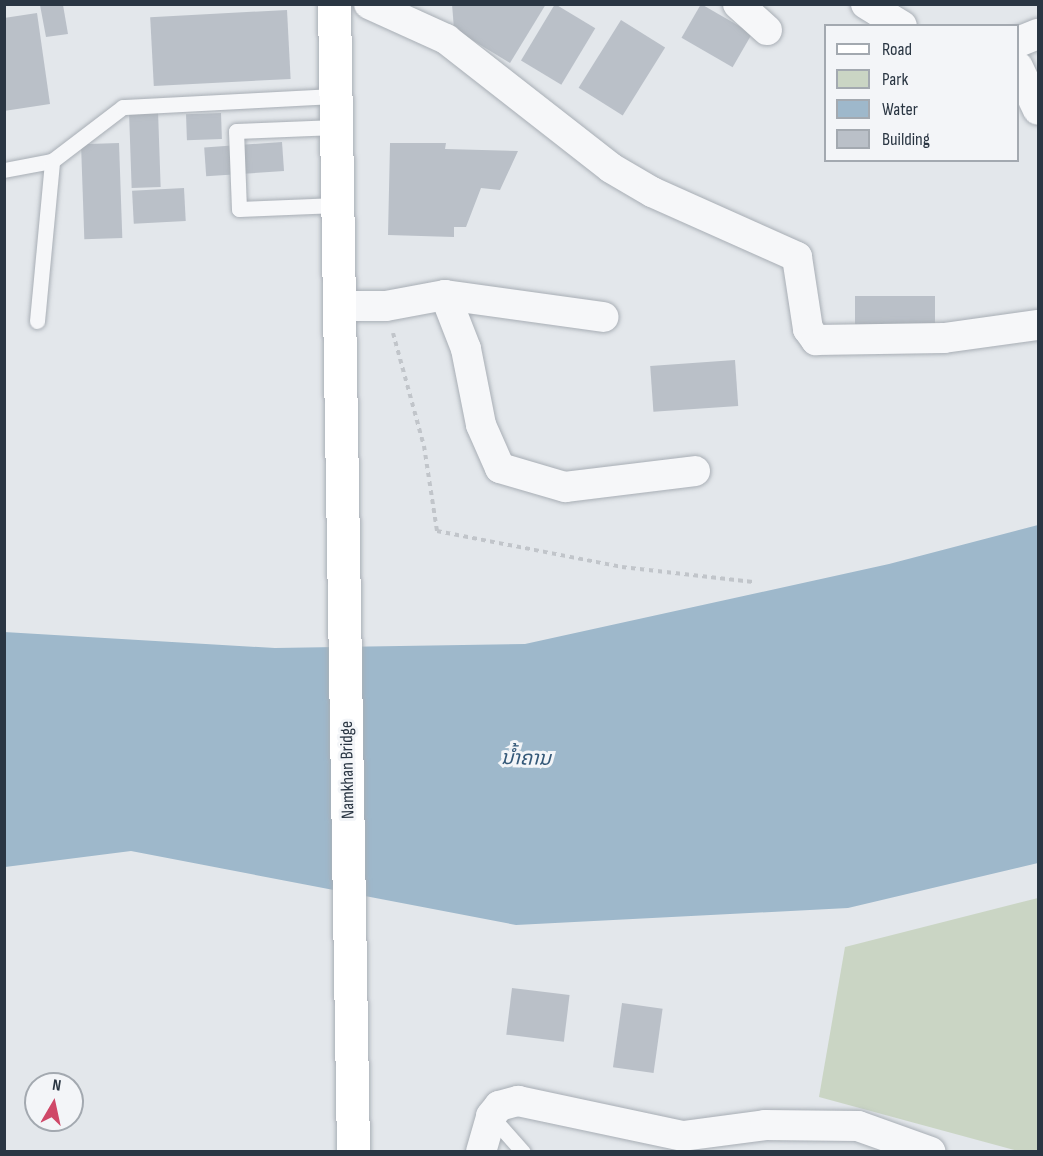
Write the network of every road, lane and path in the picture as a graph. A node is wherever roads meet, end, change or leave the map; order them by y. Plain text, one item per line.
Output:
1 (334, 4) edge
2 (369, 4) edge
3 (738, 4) edge
4 (866, 4) edge
5 (899, 24) edge
6 (767, 30) dead end
7 (1038, 34) edge
8 (1019, 41) edge
9 (1019, 71) edge
10 (1038, 110) edge
11 (336, 112) junction
12 (52, 160) junction
13 (4, 170) edge
14 (336, 205) junction
15 (445, 295) junction
16 (338, 306) junction
17 (603, 317) dead end
18 (37, 321) dead end
19 (1038, 325) edge
20 (695, 471) dead end
21 (491, 1116) junction
22 (353, 1152) edge
23 (481, 1152) edge
24 (523, 1152) edge
25 (931, 1152) edge

1 - 11 main road, Namkhan Bridge
2 - 19 street
3 - 6 street
4 - 5 street
7 - 8 street
9 - 10 street
11 - 12 lane
11 - 14 main road, Namkhan Bridge
11 - 14 lane
12 - 13 lane
12 - 18 lane
14 - 16 main road, Namkhan Bridge
15 - 16 street
15 - 17 street
15 - 20 street
16 - 22 main road, Namkhan Bridge
21 - 23 street
21 - 24 lane
21 - 25 street

